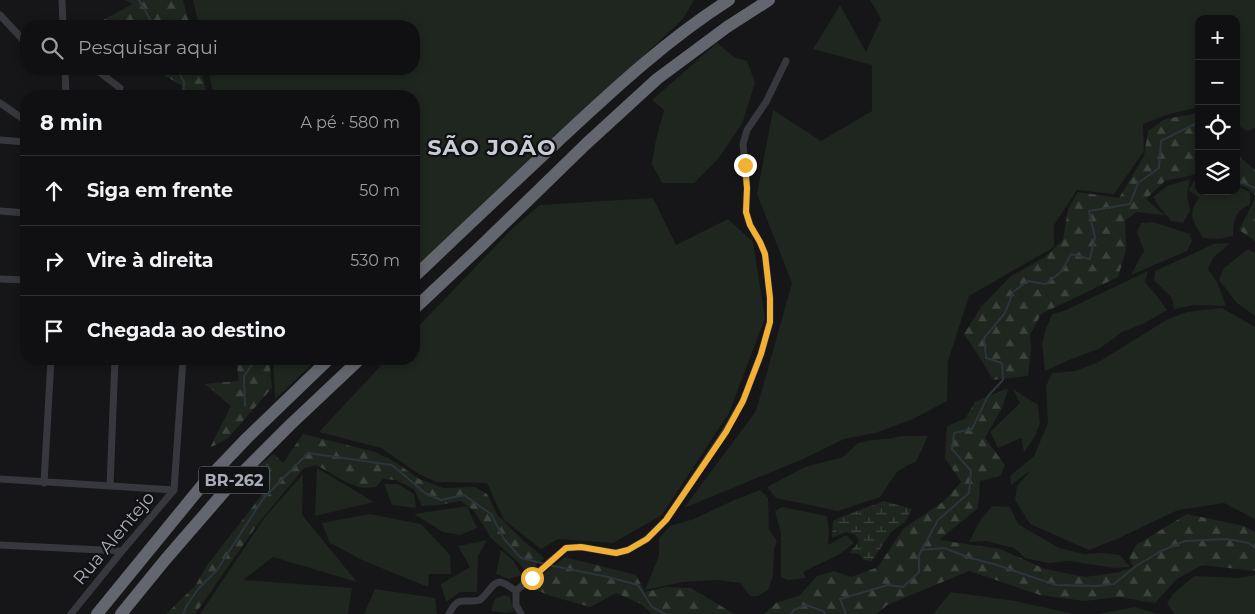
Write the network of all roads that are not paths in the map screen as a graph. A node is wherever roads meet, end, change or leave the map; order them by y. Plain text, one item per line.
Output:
1 (62, 0) edge
2 (729, 0) edge
3 (769, 0) edge
4 (0, 15) edge
5 (63, 20) edge
6 (20, 37) edge
7 (786, 61) dead end
8 (65, 75) edge
9 (102, 75) edge
10 (120, 88) dead end
11 (66, 90) edge
12 (0, 103) edge
13 (20, 117) edge
14 (0, 140) edge
15 (20, 142) edge
16 (0, 211) edge
17 (20, 213) edge
18 (420, 272) edge
19 (0, 279) edge
20 (20, 280) edge
21 (420, 303) edge
22 (51, 365) edge
23 (115, 365) edge
24 (183, 365) edge
25 (323, 365) edge
26 (354, 365) edge
27 (0, 479) edge
28 (44, 483) junction
29 (110, 486) junction
30 (174, 490) junction
31 (0, 545) edge
32 (122, 551) junction
33 (516, 591) junction
34 (71, 614) edge
35 (97, 614) edge
36 (121, 614) edge
37 (449, 614) edge
38 (521, 614) edge

1 - 5 street
2 - 18 highway
3 - 21 highway
4 - 6 street
7 - 33 street
8 - 11 street
9 - 10 street
12 - 13 street
14 - 15 street
16 - 17 street
19 - 20 street
22 - 28 street
23 - 29 street
24 - 30 street, Rua Alentejo
25 - 35 highway, BR-262
26 - 36 highway, BR-262
27 - 28 street
28 - 29 street
29 - 30 street
30 - 32 street, Rua Alentejo
31 - 32 street
32 - 34 street, Rua Alentejo
33 - 37 street
33 - 38 street

